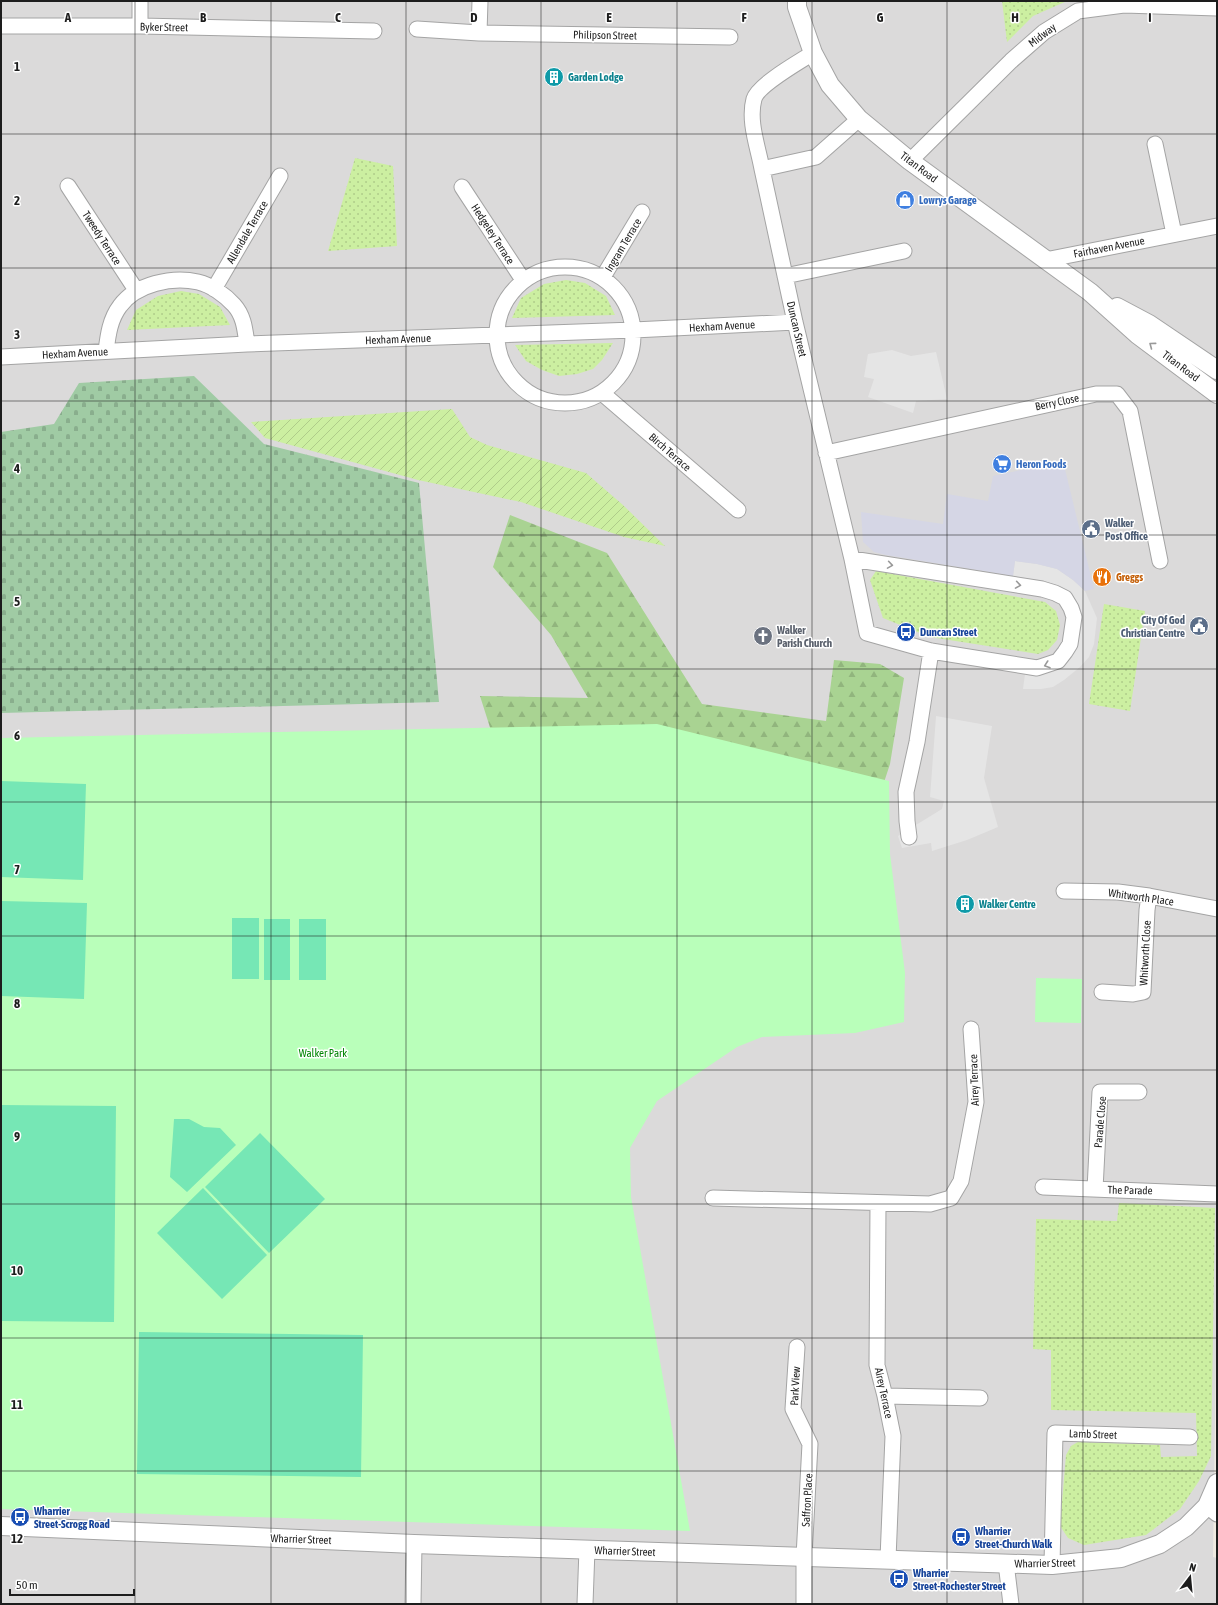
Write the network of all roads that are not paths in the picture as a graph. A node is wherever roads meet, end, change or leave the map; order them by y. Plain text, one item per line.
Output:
1 (140, 1) edge
2 (480, 1) edge
3 (797, 1) edge
4 (1217, 8) edge
5 (1, 26) edge
6 (140, 26) junction
7 (417, 29) dead end
8 (374, 32) dead end
9 (480, 33) junction
10 (730, 38) dead end
11 (813, 53) junction
12 (859, 119) junction
13 (1155, 144) dead end
14 (910, 161) junction
15 (762, 170) junction
16 (280, 176) dead end
17 (68, 186) dead end
18 (462, 187) dead end
19 (642, 212) dead end
20 (1217, 226) edge
21 (1174, 234) junction
22 (904, 251) dead end
23 (1045, 260) junction
24 (785, 276) junction
25 (603, 278) junction
26 (523, 280) junction
27 (214, 289) junction
28 (136, 290) junction
29 (1090, 292) junction
30 (796, 322) junction
31 (634, 330) junction
32 (496, 335) junction
33 (247, 344) junction
34 (106, 351) junction
35 (1, 357) edge
36 (1217, 370) edge
37 (602, 393) junction
38 (1217, 394) edge
39 (826, 453) junction
40 (738, 510) dead end
41 (852, 559) junction
42 (1160, 561) dead end
43 (931, 650) junction
44 (909, 837) dead end
45 (1064, 891) dead end
46 (1149, 896) junction
47 (1217, 909) edge
48 (1102, 992) dead end
49 (971, 1028) dead end
50 (1139, 1092) dead end
51 (1043, 1187) dead end
52 (1095, 1189) junction
53 (1217, 1194) edge
54 (713, 1198) dead end
55 (878, 1203) junction
56 (797, 1348) dead end
57 (885, 1396) junction
58 (980, 1398) dead end
59 (1190, 1437) dead end
60 (810, 1444) joint
61 (1217, 1483) edge
62 (1212, 1510) edge
63 (1, 1526) edge
64 (414, 1544) junction
65 (587, 1549) junction
66 (804, 1557) junction
67 (888, 1560) junction
68 (1006, 1564) junction
69 (1052, 1565) junction
70 (413, 1604) edge
71 (585, 1604) edge
72 (804, 1604) edge
73 (1011, 1604) edge

1 - 6 street
2 - 9 street
3 - 11 street, Titan Road
4 - 14 street, Midway
5 - 6 street, Byker Street
6 - 8 street, Byker Street
7 - 9 street, Philipson Street
9 - 10 street, Philipson Street
11 - 12 street, Titan Road
11 - 15 street, Duncan Street
12 - 14 street, Titan Road
12 - 15 street
13 - 21 street
14 - 23 street, Titan Road
15 - 24 street, Duncan Street
16 - 27 street, Allendale Terrace
17 - 28 street, Tweedy Terrace
18 - 26 street, Hedgeley Terrace
19 - 25 street, Ingram Terrace
20 - 21 street, Fairhaven Avenue
21 - 23 street, Fairhaven Avenue
22 - 24 street
23 - 29 street, Titan Road
24 - 30 street, Duncan Street
25 - 26 street
25 - 31 street
26 - 32 street
27 - 28 street
27 - 33 street
28 - 34 street
29 - 36 street, Titan Road
38 -> 29 street, Titan Road
30 - 31 street, Hexham Avenue
30 - 39 street, Duncan Street
31 - 32 street, Hexham Avenue
31 - 37 street
32 - 33 street, Hexham Avenue
32 - 37 street
33 - 34 street, Hexham Avenue
34 - 35 street, Hexham Avenue
37 - 40 street, Birch Terrace
39 - 41 street, Duncan Street
39 - 42 street, Berry Close
41 - 43 street, Duncan Street
41 -> 43 street, Duncan Street
43 - 44 street
45 - 46 street, Whitworth Place
46 - 47 street, Whitworth Place
46 - 48 street, Whitworth Close
49 - 55 street, Airey Terrace
50 - 52 street, Parade Close
51 - 52 street, The Parade
52 - 53 street, The Parade
54 - 55 street, Airey Terrace
55 - 57 street, Airey Terrace
56 - 60 street, Park View
57 - 58 street
57 - 67 street, Airey Terrace
59 - 69 street, Lamb Street
60 - 66 street, Saffron Place
61 - 62 street, Wharrier Street
62 - 69 street, Wharrier Street
63 - 64 street, Wharrier Street
64 - 65 street, Wharrier Street
64 - 70 street
65 - 66 street, Wharrier Street
65 - 71 street
66 - 67 street, Wharrier Street
66 - 72 street, Saffron Place
67 - 68 street, Wharrier Street
68 - 69 street, Wharrier Street
68 - 73 street

